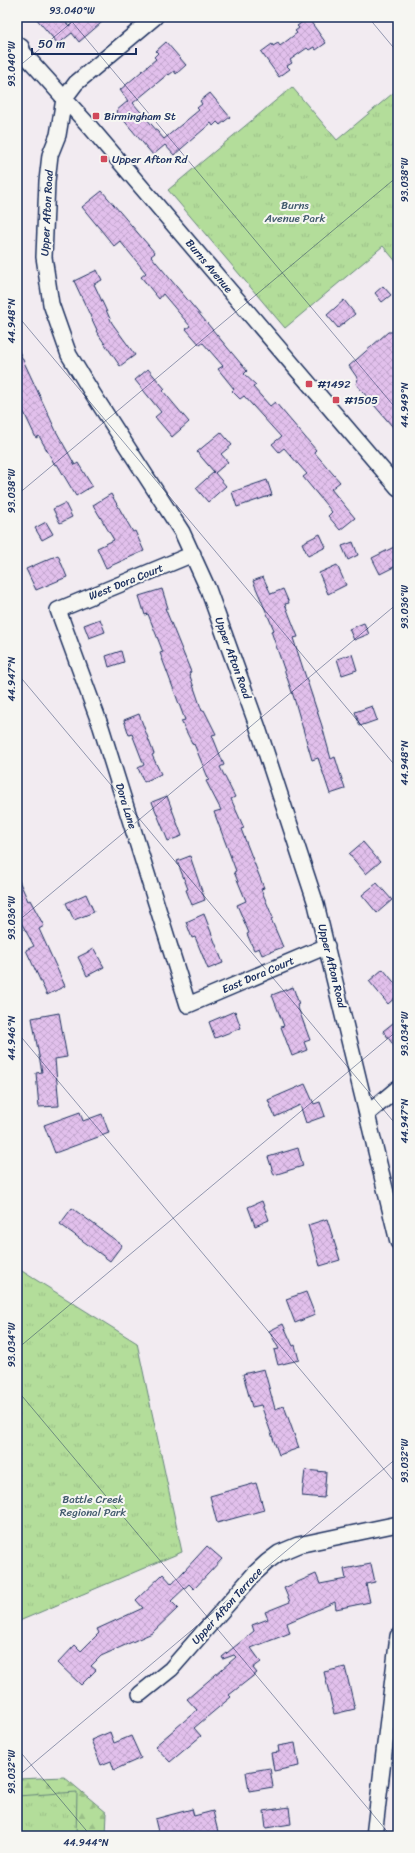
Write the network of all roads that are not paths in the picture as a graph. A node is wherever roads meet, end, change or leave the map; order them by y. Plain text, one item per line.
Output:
1 (155, 17) edge
2 (18, 48) edge
3 (64, 99) junction
4 (398, 488) edge
5 (193, 554) junction
6 (58, 610) joint
7 (327, 946) junction
8 (188, 1005) joint
9 (398, 1088) edge
10 (367, 1114) junction
11 (398, 1242) edge
12 (398, 1524) edge
13 (398, 1636) edge
14 (140, 1694) dead end
15 (374, 1836) edge

1 - 3 street
2 - 3 street, Burns Avenue
3 - 4 street, Burns Avenue
3 - 5 street, Upper Afton Road
5 - 6 street, West Dora Court
5 - 7 street, Upper Afton Road
6 - 8 street, Dora Lane
7 - 8 street, East Dora Court
7 - 10 street, Upper Afton Road
9 - 10 street
10 - 11 street, Upper Afton Road
12 - 14 street, Upper Afton Terrace
13 - 15 street

